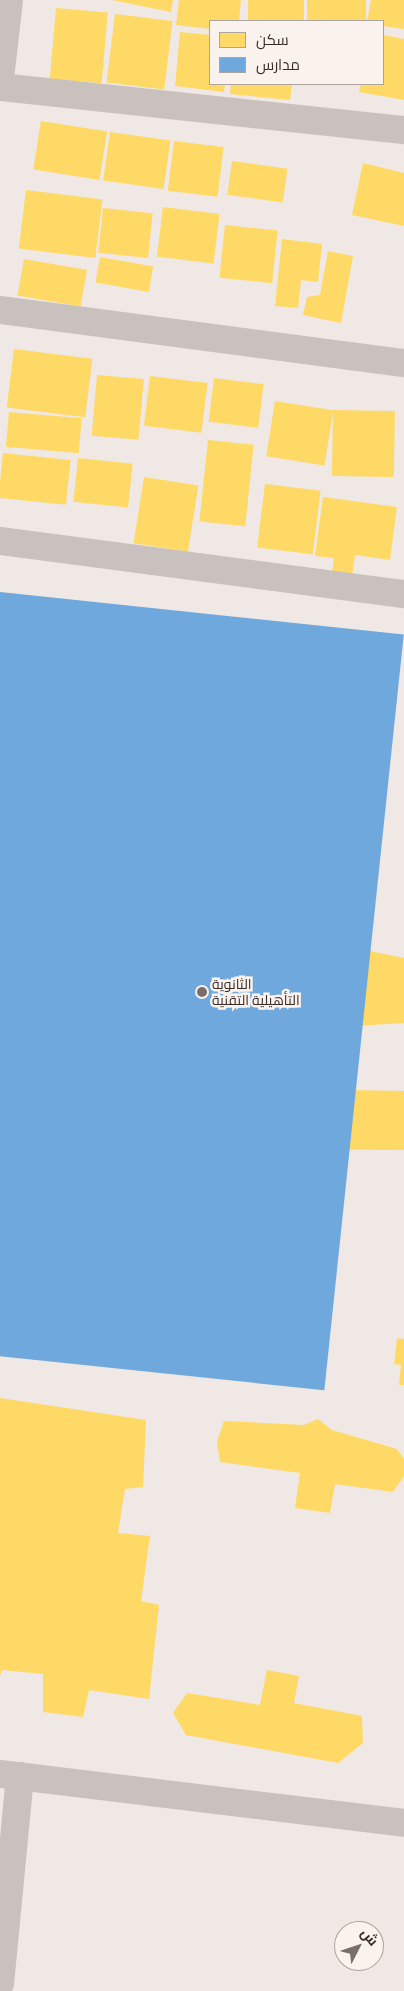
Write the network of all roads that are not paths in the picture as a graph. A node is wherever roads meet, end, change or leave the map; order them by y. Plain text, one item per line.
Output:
1 (9, 0) edge
2 (0, 79) edge
3 (0, 87) edge
4 (404, 130) edge
5 (0, 310) edge
6 (404, 362) edge
7 (0, 541) edge
8 (404, 594) edge
9 (10, 1775) edge
10 (404, 1823) edge
11 (0, 1984) edge

1 - 2 street
3 - 4 street
5 - 6 street
7 - 8 street
9 - 10 street
9 - 11 street

